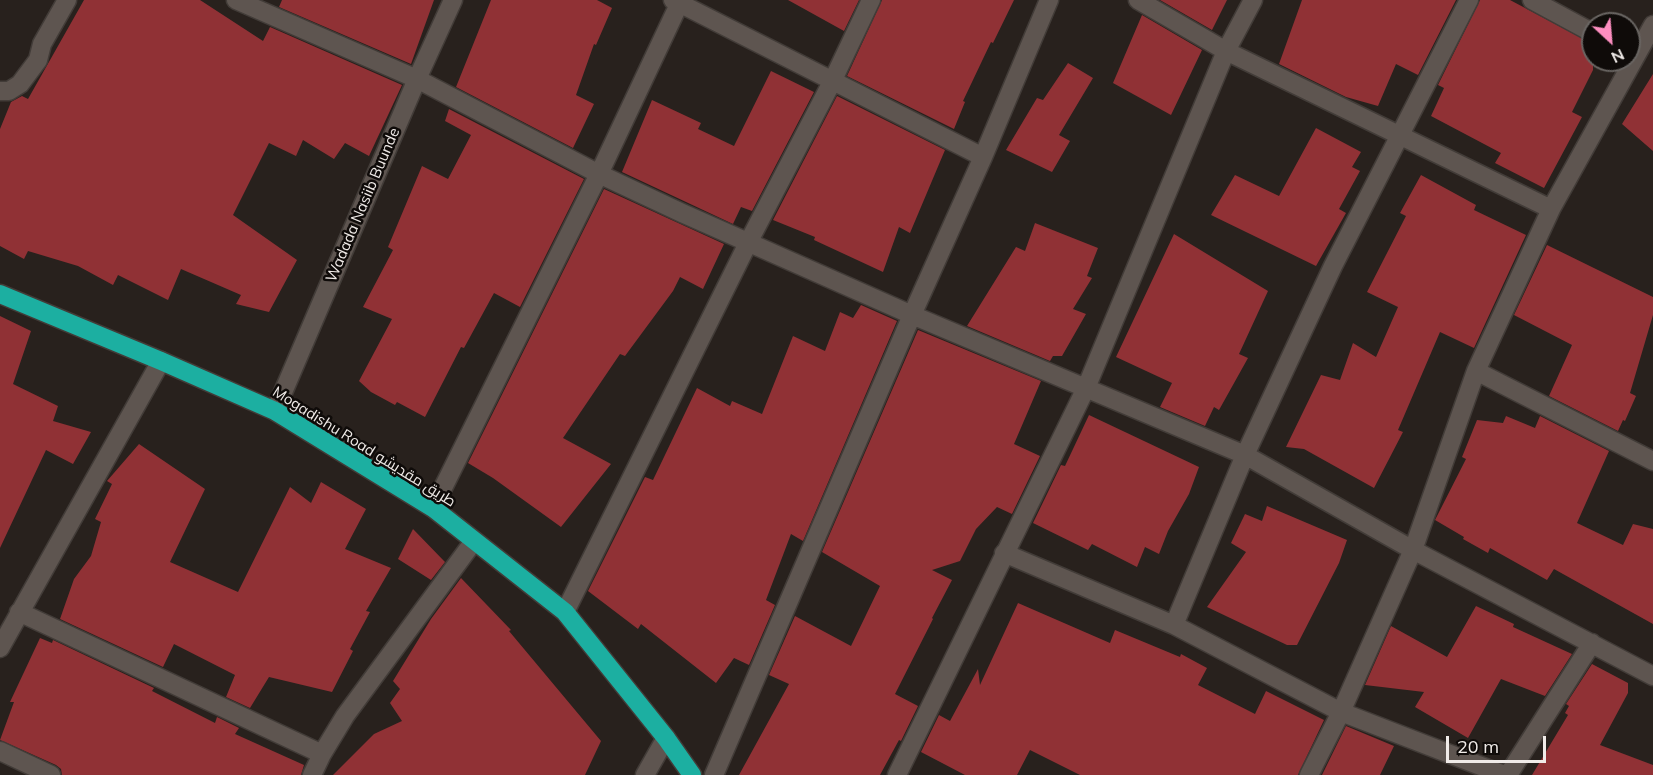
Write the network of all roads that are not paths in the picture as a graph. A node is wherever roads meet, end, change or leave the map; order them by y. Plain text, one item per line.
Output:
1 (68, 0) edge
2 (236, 0) edge
3 (453, 0) edge
4 (871, 0) edge
5 (1049, 0) edge
6 (1138, 0) edge
7 (1253, 0) edge
8 (1469, 0) edge
9 (1532, 0) edge
10 (678, 1) edge
11 (260, 5) edge
12 (1653, 25) edge
13 (1581, 27) edge
14 (1641, 42) edge
15 (1226, 51) junction
16 (1623, 72) edge
17 (417, 79) junction
18 (832, 82) junction
19 (0, 91) edge
20 (1400, 137) junction
21 (983, 158) junction
22 (599, 174) junction
23 (1551, 209) junction
24 (749, 241) junction
25 (0, 294) edge
26 (912, 315) junction
27 (161, 361) junction
28 (1476, 371) junction
29 (1086, 388) junction
30 (275, 411) junction
31 (1245, 454) junction
32 (1653, 461) edge
33 (433, 508) junction
34 (474, 541) junction
35 (1413, 550) junction
36 (1004, 553) junction
37 (19, 612) junction
38 (565, 612) junction
39 (1174, 625) junction
40 (1592, 643) junction
41 (0, 648) edge
42 (1653, 676) edge
43 (1341, 712) junction
44 (666, 738) junction
45 (0, 751) edge
46 (322, 754) junction
47 (51, 775) edge
48 (312, 775) edge
49 (645, 775) edge
50 (692, 775) edge
51 (714, 775) edge
52 (897, 775) edge
53 (1309, 775) edge
54 (1504, 775) edge
55 (1508, 775) edge

1 - 19 street
2 - 11 street
3 - 17 street, Wadada Nasiib Buunde
4 - 18 street
5 - 21 street
6 - 15 street
7 - 15 street
8 - 20 street
9 - 13 street
10 - 18 street
10 - 22 street
11 - 17 street
12 - 14 street
15 - 20 street
15 - 29 street
16 - 23 street
17 - 22 street
17 - 30 street, Wadada Nasiib Buunde
18 - 21 street
18 - 24 street
20 - 23 street
20 - 31 street
21 - 26 street
22 - 24 street
22 - 33 street
23 - 28 street
24 - 26 street
24 - 38 street
25 - 27 highway, Mogadishu Road طريق مقديشو
26 - 29 street
26 - 51 street
27 - 30 highway, Mogadishu Road طريق مقديشو
27 - 37 street
28 - 32 street
28 - 35 street
29 - 31 street
29 - 36 street
30 - 33 highway, Mogadishu Road طريق مقديشو
31 - 35 street
31 - 39 street
33 - 34 highway, Mogadishu Road طريق مقديشو
34 - 38 highway, Mogadishu Road طريق مقديشو
34 - 46 street
35 - 40 street
35 - 43 street
36 - 39 street
36 - 52 street
37 - 41 street
37 - 46 street
38 - 44 highway, Mogadishu Road طريق مقديشو
39 - 43 street
40 - 42 street
40 - 55 street
43 - 53 street
43 - 54 street
44 - 49 street
44 - 50 highway, Mogadishu Road طريق مقديشو
45 - 47 street
46 - 48 street

